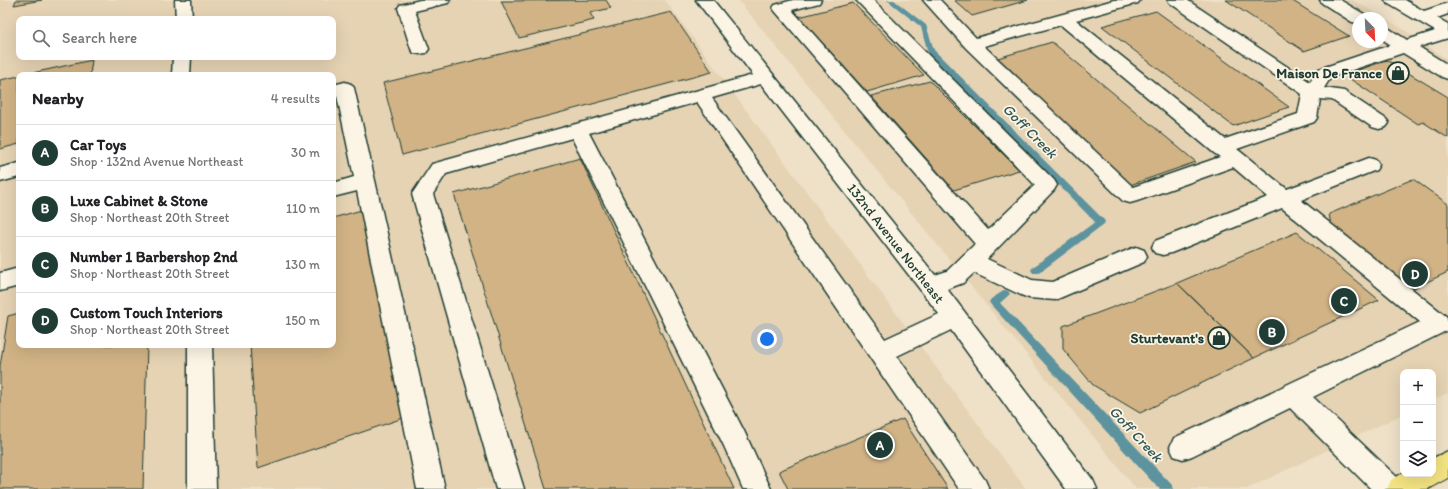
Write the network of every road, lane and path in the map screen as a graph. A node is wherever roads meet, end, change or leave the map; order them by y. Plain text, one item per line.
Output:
1 (183, 0) edge
2 (442, 0) edge
3 (704, 0) edge
4 (813, 0) edge
5 (864, 0) edge
6 (930, 0) edge
7 (1132, 0) edge
8 (1176, 0) edge
9 (1328, 0) edge
10 (1393, 0) edge
11 (1448, 8) edge
12 (1352, 14) edge
13 (184, 16) edge
14 (1423, 17) junction
15 (1064, 19) junction
16 (1448, 32) edge
17 (1388, 36) edge
18 (972, 44) junction
19 (1405, 46) junction
20 (420, 48) dead end
21 (182, 60) edge
22 (181, 72) edge
23 (1448, 72) edge
24 (765, 77) junction
25 (336, 90) edge
26 (1312, 92) junction
27 (701, 95) junction
28 (1380, 123) dead end
29 (578, 130) junction
30 (1227, 153) junction
31 (1369, 165) dead end
32 (16, 171) edge
33 (0, 175) edge
34 (365, 180) junction
35 (336, 189) edge
36 (1283, 198) junction
37 (988, 244) junction
38 (1163, 246) dead end
39 (1136, 256) dead end
40 (970, 261) junction
41 (16, 278) edge
42 (0, 282) edge
43 (930, 286) junction
44 (955, 317) junction
45 (1445, 326) edge
46 (200, 348) edge
47 (880, 354) junction
48 (1293, 394) junction
49 (1183, 447) dead end
50 (1448, 464) edge
51 (1436, 470) edge
52 (1423, 477) edge
53 (202, 489) edge
54 (432, 489) edge
55 (510, 489) edge
56 (756, 489) edge
57 (975, 489) edge
58 (1083, 489) edge
59 (1390, 489) edge
60 (1401, 489) edge

1 - 13 street
2 - 20 street
3 - 24 street, 132nd Avenue Northeast
4 - 37 street
5 - 37 street
6 - 18 street
7 - 15 street
8 - 26 street
9 - 12 street
10 - 14 street
11 - 14 street
14 - 16 street
15 - 18 street
15 - 30 street
16 - 19 street
17 - 19 street
18 - 30 street
19 - 23 street
19 - 26 street
21 - 22 street
24 - 27 street
24 - 43 street, 132nd Avenue Northeast
25 - 34 street
26 - 28 street
26 - 30 street
27 - 29 street
27 - 47 street
29 - 55 street
29 - 56 street
30 - 36 street
31 - 36 street
32 - 33 street
34 - 35 street
34 - 54 street
36 - 38 street
36 - 45 street
37 - 40 street
39 - 40 street
40 - 43 street
41 - 42 street
43 - 44 street, 132nd Avenue Northeast
44 - 47 street
44 - 58 street, 132nd Avenue Northeast
45 - 48 street
46 - 53 street
47 - 57 street
48 - 49 street
48 - 59 street
50 - 51 main road
52 - 60 main road

